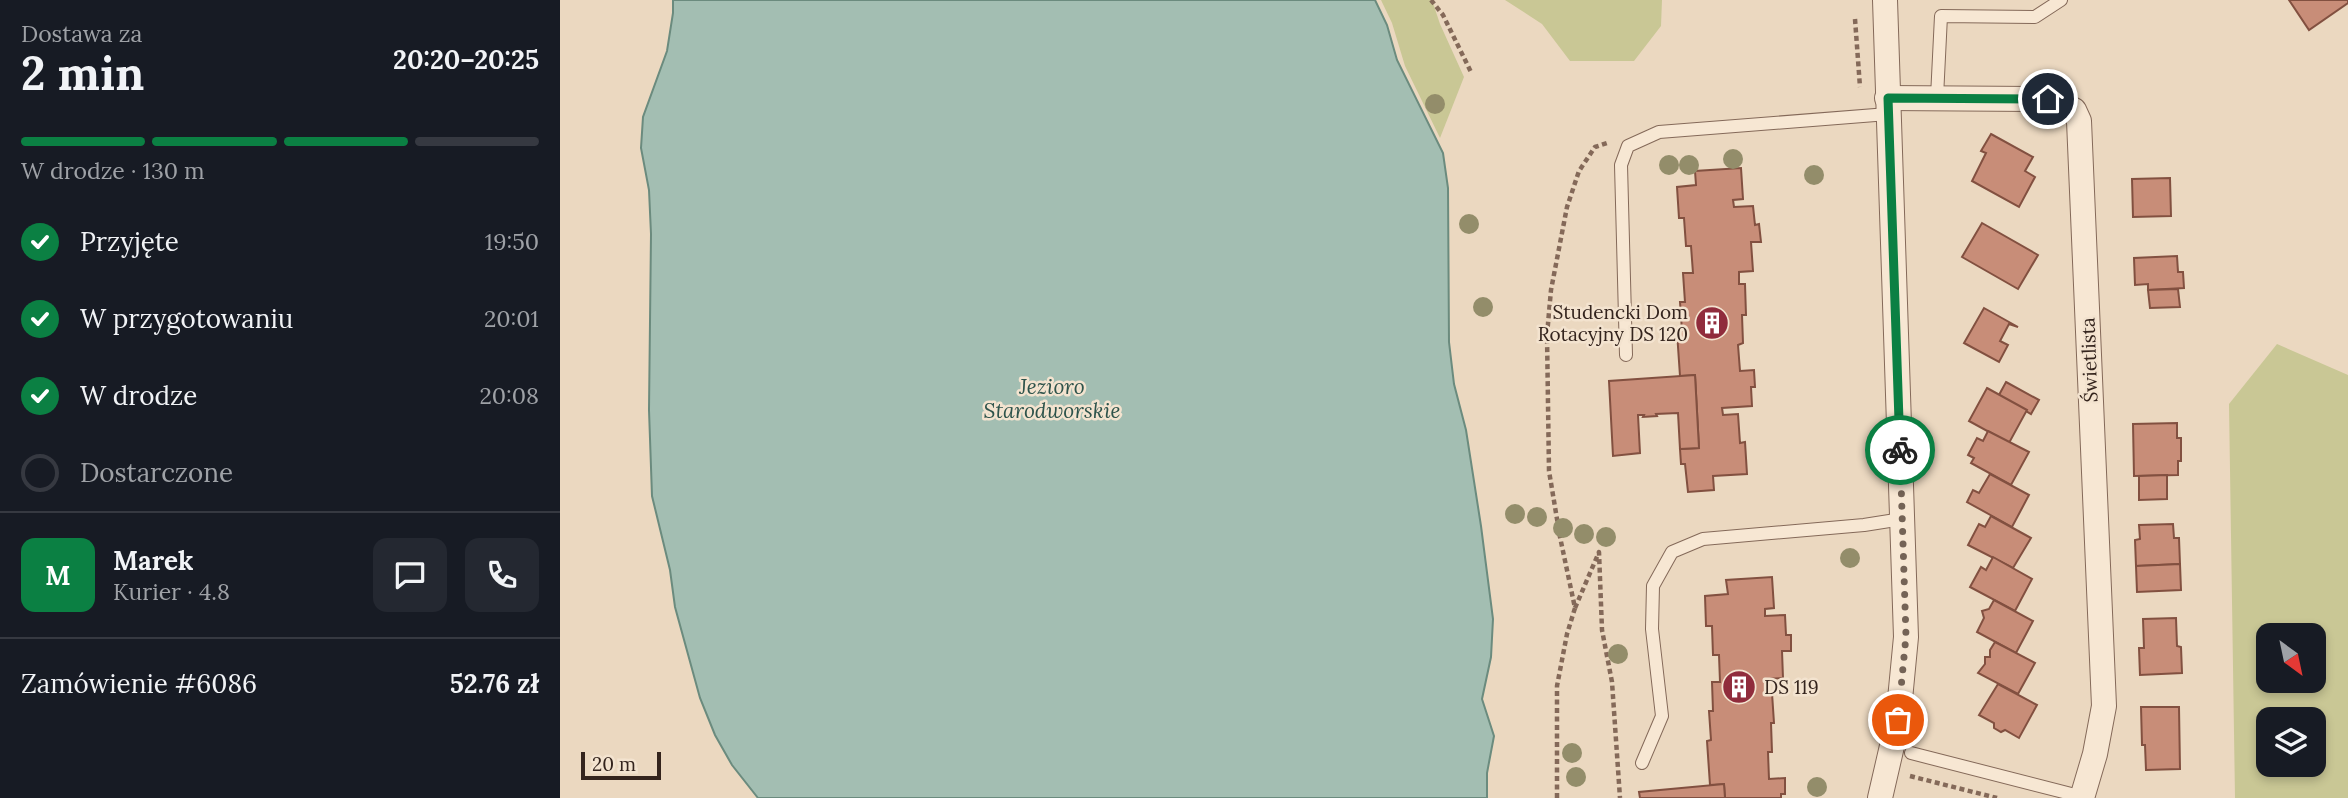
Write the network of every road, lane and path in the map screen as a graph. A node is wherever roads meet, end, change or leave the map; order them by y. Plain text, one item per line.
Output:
1 (1431, 0) edge
2 (1885, 0) edge
3 (2061, 0) edge
4 (1855, 19) dead end
5 (1471, 72) dead end
6 (1937, 97) junction
7 (1888, 106) junction
8 (1854, 117) junction
9 (1619, 138) dead end
10 (1626, 355) dead end
11 (1902, 519) junction
12 (1575, 608) junction
13 (1911, 753) dead end
14 (1642, 763) dead end
15 (1906, 775) dead end
16 (2082, 797) edge
17 (1557, 798) edge
18 (1620, 798) edge
19 (1880, 798) edge
20 (1997, 798) edge

1 - 5 path
2 - 7 street
3 - 6 lane
4 - 8 path
6 - 7 street, Świetlista
6 - 16 street, Świetlista
7 - 8 lane
7 - 11 street
8 - 10 lane
9 - 12 path
11 - 14 lane
11 - 19 street
12 - 17 path
12 - 18 path
13 - 16 lane, Świetlista
15 - 20 path

